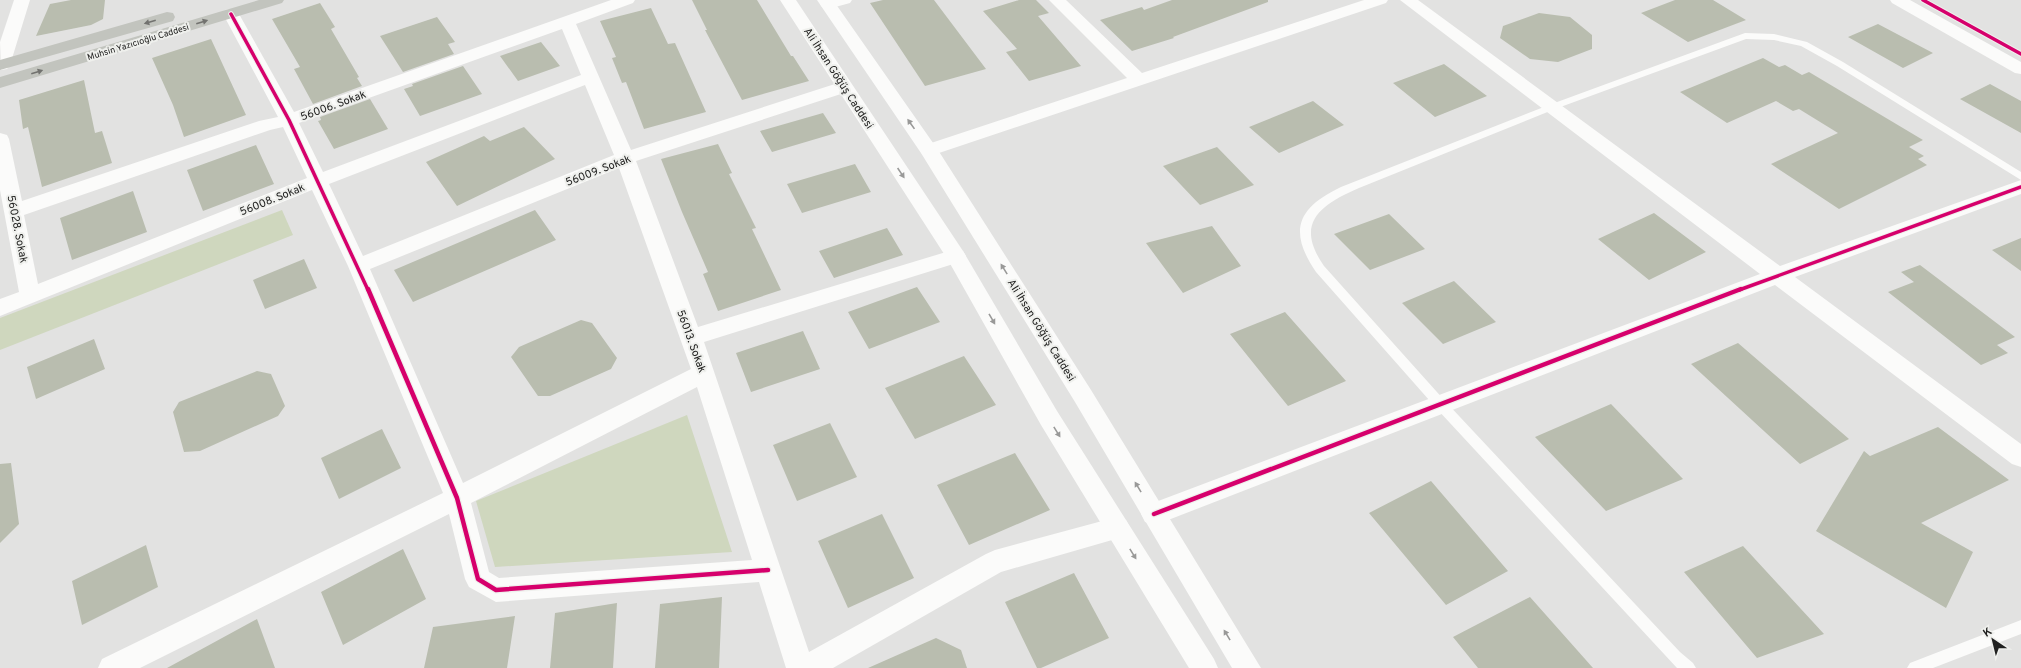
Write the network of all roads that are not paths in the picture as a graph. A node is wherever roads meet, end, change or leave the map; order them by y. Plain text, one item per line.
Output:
1 (22, 0) edge
2 (276, 0) edge
3 (627, 0) edge
4 (788, 0) edge
5 (1057, 0) edge
6 (1380, 0) edge
7 (1408, 0) edge
8 (1898, 0) edge
9 (832, 1) edge
10 (1343, 5) edge
11 (230, 7) edge
12 (567, 21) junction
13 (0, 65) edge
14 (2021, 69) edge
15 (591, 77) junction
16 (1139, 80) junction
17 (0, 83) edge
18 (844, 87) junction
19 (1552, 107) junction
20 (289, 120) junction
21 (0, 139) edge
22 (929, 150) junction
23 (625, 158) junction
24 (2021, 177) edge
25 (317, 181) junction
26 (2021, 187) edge
27 (14, 211) junction
28 (956, 256) junction
29 (358, 266) junction
30 (1778, 275) junction
31 (30, 296) junction
32 (0, 308) edge
33 (691, 338) junction
34 (704, 373) junction
35 (1442, 405) junction
36 (2021, 457) edge
37 (457, 498) junction
38 (1154, 514) junction
39 (1117, 528) junction
40 (768, 570) junction
41 (2021, 627) edge
42 (112, 668) edge
43 (800, 668) edge
44 (807, 668) edge
45 (1204, 668) edge
46 (1247, 668) edge
47 (1688, 668) edge
48 (1914, 668) edge

1 - 13 street
2 - 11 main road, Muhsin Yazıcıoğlu Caddesi
3 - 12 street, 56006. Sokak
4 - 18 street, Ali İhsan Göğüş Caddesi
5 - 16 street
6 - 10 street
7 - 19 street
8 - 14 street
22 -> 9 street, Ali İhsan Göğüş Caddesi
10 - 16 street
11 -> 13 main road, Muhsin Yazıcıoğlu Caddesi
17 -> 11 main road, Muhsin Yazıcıoğlu Caddesi
11 - 20 street
12 - 15 street, 56013. Sokak
12 - 20 street, 56006. Sokak
15 - 23 street, 56013. Sokak
15 - 25 street, 56008. Sokak
16 - 22 street
18 - 23 street, 56009. Sokak
18 -> 28 street, Ali İhsan Göğüş Caddesi
19 - 24 lane
19 - 30 street
19 - 35 lane
20 - 25 street
20 - 27 street, 56006. Sokak
21 - 27 street, 56028. Sokak
38 -> 22 street, Ali İhsan Göğüş Caddesi
23 - 29 street, 56009. Sokak
23 - 33 street, 56013. Sokak
25 - 29 street
25 - 31 street, 56008. Sokak
26 - 30 street
27 - 31 street, 56028. Sokak
28 - 33 street
28 -> 39 street, Ali İhsan Göğüş Caddesi
29 - 37 street
30 - 35 street
30 - 36 street
31 - 32 street, 56008. Sokak
33 - 34 street, 56013. Sokak
34 - 37 street
34 - 40 street, 56013. Sokak
35 - 38 street
35 - 47 lane
37 - 40 street
37 - 42 street
46 -> 38 street, Ali İhsan Göğüş Caddesi
39 - 44 street
39 -> 45 street, Ali İhsan Göğüş Caddesi
40 - 43 street, 56013. Sokak
41 - 48 lane

